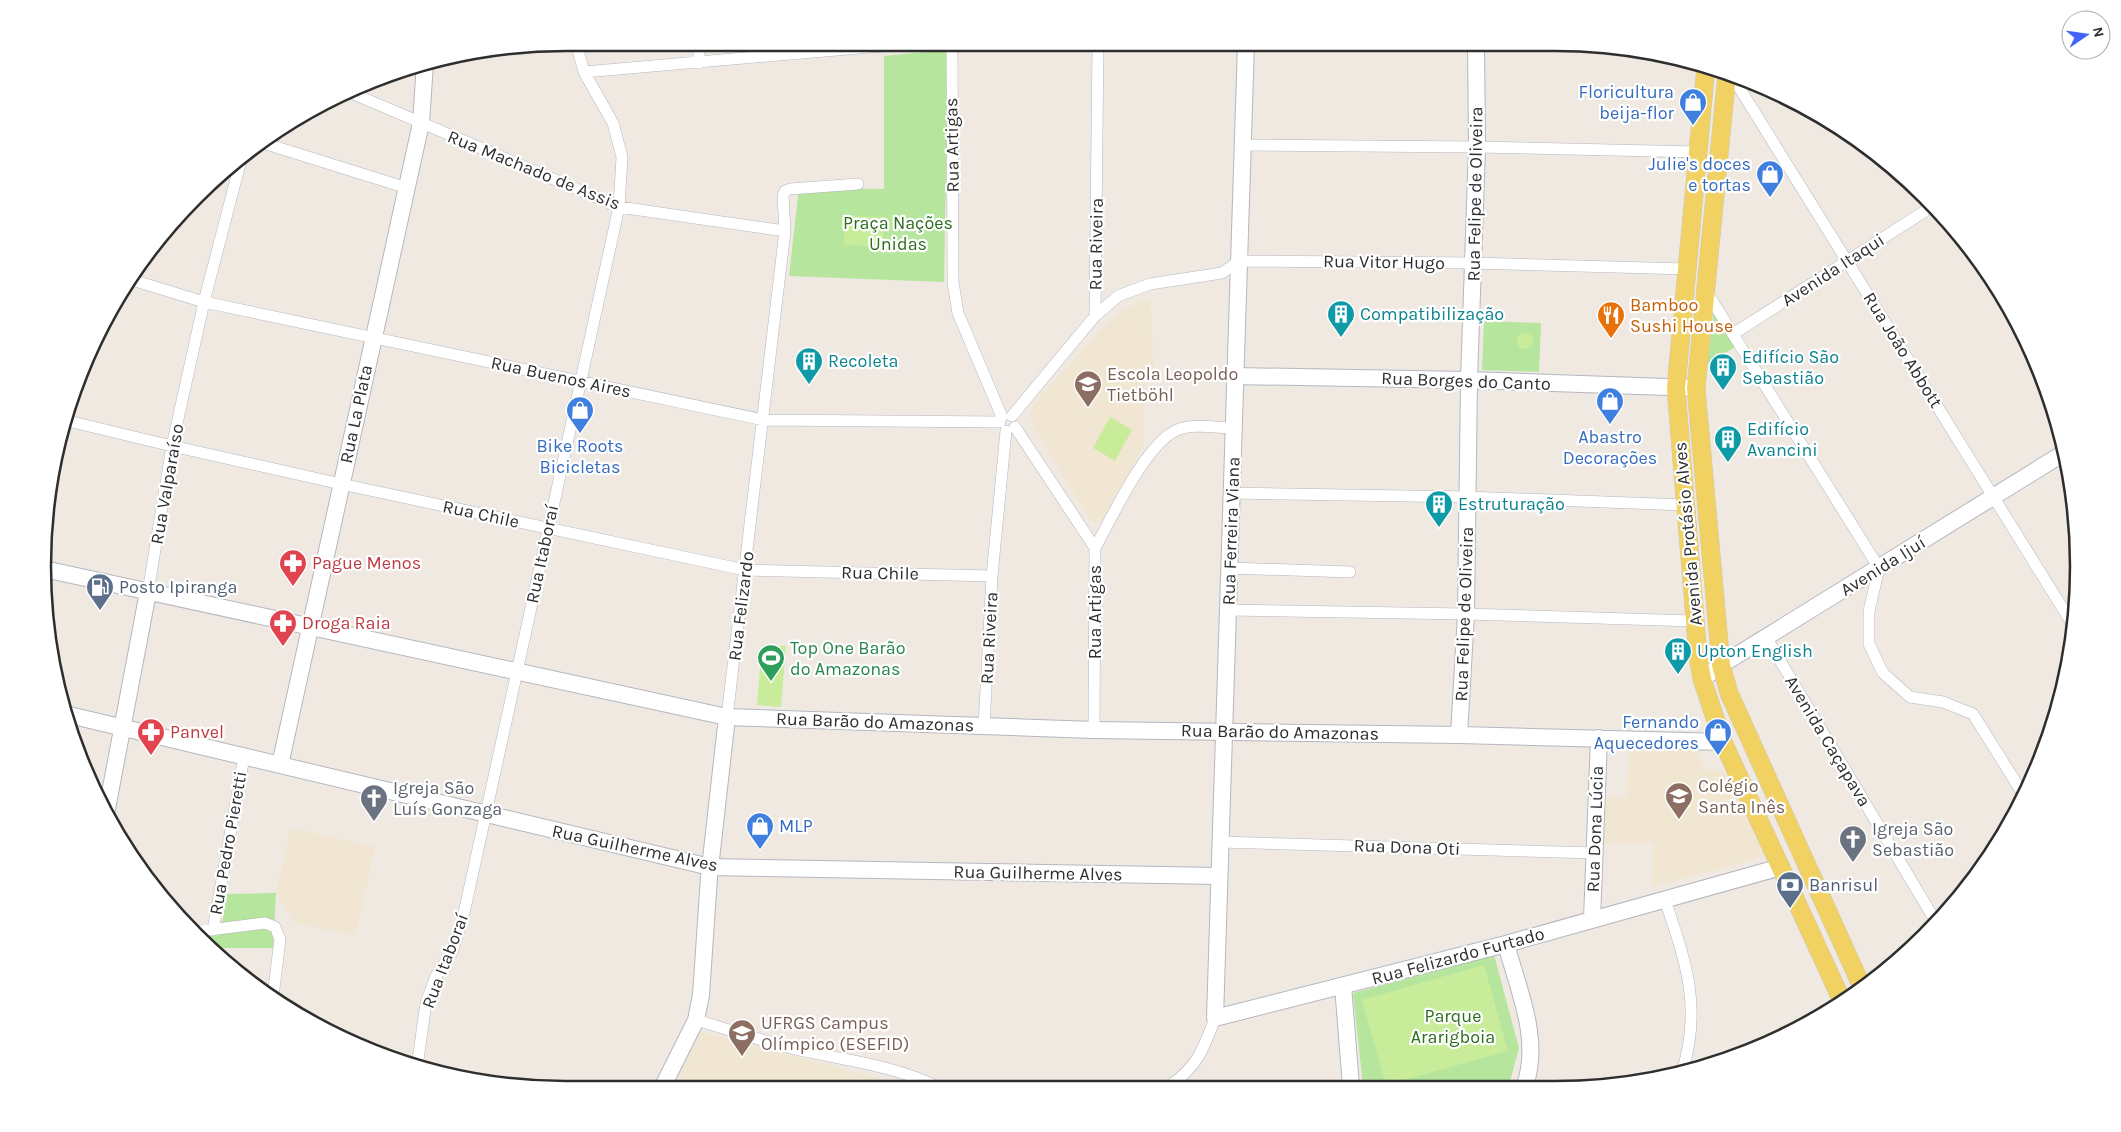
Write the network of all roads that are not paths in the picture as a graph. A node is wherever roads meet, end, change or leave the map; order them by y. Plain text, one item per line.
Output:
1 (578, 51) edge
2 (699, 51) edge
3 (796, 51) edge
4 (952, 51) edge
5 (1098, 51) edge
6 (1246, 51) edge
7 (1476, 51) edge
8 (699, 63) junction
9 (424, 72) edge
10 (584, 72) junction
11 (1705, 74) edge
12 (1727, 81) edge
13 (1738, 85) edge
14 (357, 95) edge
15 (421, 123) junction
16 (270, 145) edge
17 (1243, 145) junction
18 (1477, 147) junction
19 (1698, 152) junction
20 (238, 170) edge
21 (858, 184) dead end
22 (407, 188) junction
23 (619, 207) junction
24 (1926, 210) edge
25 (785, 231) junction
26 (1239, 260) junction
27 (1848, 260) junction
28 (1474, 263) junction
29 (1687, 269) junction
30 (138, 281) edge
31 (1706, 291) junction
32 (204, 302) junction
33 (1095, 316) junction
34 (1733, 334) junction
35 (372, 338) junction
36 (1235, 376) junction
37 (1469, 380) junction
38 (580, 381) junction
39 (1676, 388) junction
40 (1696, 388) junction
41 (764, 420) junction
42 (72, 422) edge
43 (1007, 423) junction
44 (1234, 428) junction
45 (172, 446) junction
46 (2058, 458) edge
47 (342, 484) junction
48 (1232, 493) junction
49 (1994, 496) junction
50 (1468, 497) junction
51 (1686, 505) junction
52 (548, 528) junction
53 (1095, 548) junction
54 (1230, 568) junction
55 (1879, 568) junction
56 (745, 570) junction
57 (51, 571) edge
58 (1350, 572) dead end
59 (992, 576) junction
60 (148, 592) junction
61 (1229, 610) junction
62 (1466, 614) junction
63 (2067, 615) edge
64 (1694, 621) junction
65 (309, 626) junction
66 (1766, 638) junction
67 (1721, 665) junction
68 (517, 671) junction
69 (1702, 679) junction
70 (74, 716) edge
71 (727, 717) junction
72 (984, 726) junction
73 (121, 727) junction
74 (1094, 730) junction
75 (1223, 731) junction
76 (1459, 735) junction
77 (1598, 738) junction
78 (1723, 742) junction
79 (244, 757) junction
80 (280, 765) junction
81 (2019, 789) edge
82 (108, 802) edge
83 (486, 814) junction
84 (1220, 842) junction
85 (1594, 852) junction
86 (710, 867) junction
87 (1781, 867) junction
88 (1219, 876) junction
89 (1665, 900) junction
90 (1932, 916) edge
91 (1592, 919) junction
92 (212, 930) junction
93 (203, 931) edge
94 (1506, 944) junction
95 (1859, 981) edge
96 (1343, 986) junction
97 (274, 989) edge
98 (1839, 995) edge
99 (1215, 1018) junction
100 (696, 1020) junction
101 (418, 1058) edge
102 (1685, 1064) edge
103 (666, 1081) edge
104 (925, 1081) edge
105 (1177, 1081) edge
106 (1351, 1081) edge
107 (1526, 1081) edge

1 - 10 street, Rua Itaboraí
2 - 8 street
3 - 8 street
4 - 43 street, Rua Artigas
5 - 33 street, Rua Riveira
6 - 17 street, Rua Ferreira Viana
7 - 18 street, Rua Felipe de Oliveira
8 - 10 street
9 - 15 street, Rua La Plata
10 - 23 street, Rua Itaboraí
11 - 19 main road, Avenida Protásio Alves
12 - 31 main road, Avenida Protásio Alves
13 - 27 street, Rua João Abbott
14 - 15 street, Rua Machado de Assis
15 - 22 street, Rua La Plata
15 - 23 street, Rua Machado de Assis
16 - 22 street
17 - 18 street
17 - 26 street, Rua Ferreira Viana
18 - 19 street
18 - 28 street, Rua Felipe de Oliveira
19 - 29 main road, Avenida Protásio Alves
20 - 32 street, Rua Valparaíso
21 - 25 street, Rua Felizardo
22 - 35 street, Rua La Plata
23 - 25 street, Rua Machado de Assis
23 - 38 street, Rua Itaboraí
24 - 27 street, Avenida Itaqui
25 - 41 street, Rua Felizardo
26 - 28 street, Rua Vitor Hugo
26 - 33 street
26 - 36 street, Rua Ferreira Viana
27 - 34 street, Avenida Itaqui
27 - 49 street, Rua João Abbott
28 - 29 street, Rua Vitor Hugo
28 - 37 street, Rua Felipe de Oliveira
29 - 39 main road, Avenida Protásio Alves
30 - 32 street, Rua Buenos Aires
31 - 34 street
31 - 40 main road, Avenida Protásio Alves
32 - 35 street, Rua Buenos Aires
32 - 45 street, Rua Valparaíso
33 - 43 street, Rua Riveira
34 - 55 street
35 - 38 street, Rua Buenos Aires
35 - 47 street, Rua La Plata
36 - 37 street, Rua Borges do Canto
36 - 44 street, Rua Ferreira Viana
37 - 39 street, Rua Borges do Canto
37 - 50 street, Rua Felipe de Oliveira
38 - 41 street, Rua Buenos Aires
38 - 52 street, Rua Itaboraí
39 - 40 street, Rua Borges do Canto
39 - 51 main road, Avenida Protásio Alves
40 - 67 main road, Avenida Protásio Alves
41 - 43 street, Rua Buenos Aires
41 - 56 street, Rua Felizardo
42 - 45 street, Rua Chile
43 - 53 street, Rua Artigas
43 - 59 street, Rua Riveira
44 - 48 street, Rua Ferreira Viana
44 - 53 street
45 - 47 street, Rua Chile
45 - 60 street, Rua Valparaíso
46 - 49 street, Avenida Ijuí
47 - 52 street, Rua Chile
47 - 65 street, Rua La Plata
48 - 50 street
48 - 54 street, Rua Ferreira Viana
49 - 55 street, Avenida Ijuí
49 - 63 street, Rua João Abbott
50 - 51 street
50 - 62 street, Rua Felipe de Oliveira
51 - 64 main road, Avenida Protásio Alves
52 - 56 street, Rua Chile
52 - 68 street, Rua Itaboraí
53 - 74 street, Rua Artigas
54 - 58 street
54 - 61 street, Rua Ferreira Viana
55 - 66 street, Avenida Ijuí
55 - 81 street
56 - 59 street, Rua Chile
56 - 71 street, Rua Felizardo
57 - 60 street, Rua Barão do Amazonas
59 - 72 street, Rua Riveira
60 - 65 street, Rua Barão do Amazonas
60 - 73 street, Rua Valparaíso
61 - 62 street
61 - 75 street, Rua Ferreira Viana
62 - 64 street
62 - 76 street, Rua Felipe de Oliveira
64 - 69 main road, Avenida Protásio Alves
65 - 68 street, Rua Barão do Amazonas
65 - 80 street, Rua La Plata
66 - 67 street, Avenida Ijuí
66 - 90 street, Avenida Caçapava
67 - 69 street, Avenida Ijuí
67 - 95 main road, Avenida Protásio Alves
68 - 71 street, Rua Barão do Amazonas
68 - 83 street, Rua Itaboraí
69 - 78 main road, Avenida Protásio Alves
70 - 73 street, Rua Guilherme Alves
71 - 72 street, Rua Barão do Amazonas
71 - 86 street, Rua Felizardo
72 - 74 street, Rua Barão do Amazonas
73 - 79 street, Rua Guilherme Alves
73 - 82 street, Rua Valparaíso
74 - 75 street, Rua Barão do Amazonas
75 - 76 street, Rua Barão do Amazonas
75 - 84 street, Rua Ferreira Viana
76 - 77 street, Rua Barão do Amazonas
77 - 78 street, Rua Barão do Amazonas
77 - 85 street, Rua Dona Lúcia
78 - 87 main road, Avenida Protásio Alves
79 - 80 street, Rua Guilherme Alves
79 - 92 street, Rua Pedro Pieretti
80 - 83 street, Rua Guilherme Alves
83 - 86 street, Rua Guilherme Alves
83 - 101 street, Rua Itaboraí
84 - 85 street, Rua Dona Oti
84 - 88 street, Rua Ferreira Viana
85 - 91 street, Rua Dona Lúcia
86 - 88 street, Rua Guilherme Alves
86 - 100 street, Rua Felizardo
87 - 89 street, Rua Felizardo Furtado
87 - 98 main road, Avenida Protásio Alves
88 - 99 street, Rua Ferreira Viana
89 - 91 street, Rua Felizardo Furtado
89 - 102 street
91 - 94 street, Rua Felizardo Furtado
92 - 93 street
92 - 97 street
94 - 96 street, Rua Felizardo Furtado
94 - 107 street
96 - 99 street, Rua Felizardo Furtado
96 - 106 street
99 - 105 street
100 - 103 street, Rua Felizardo
100 - 104 street

